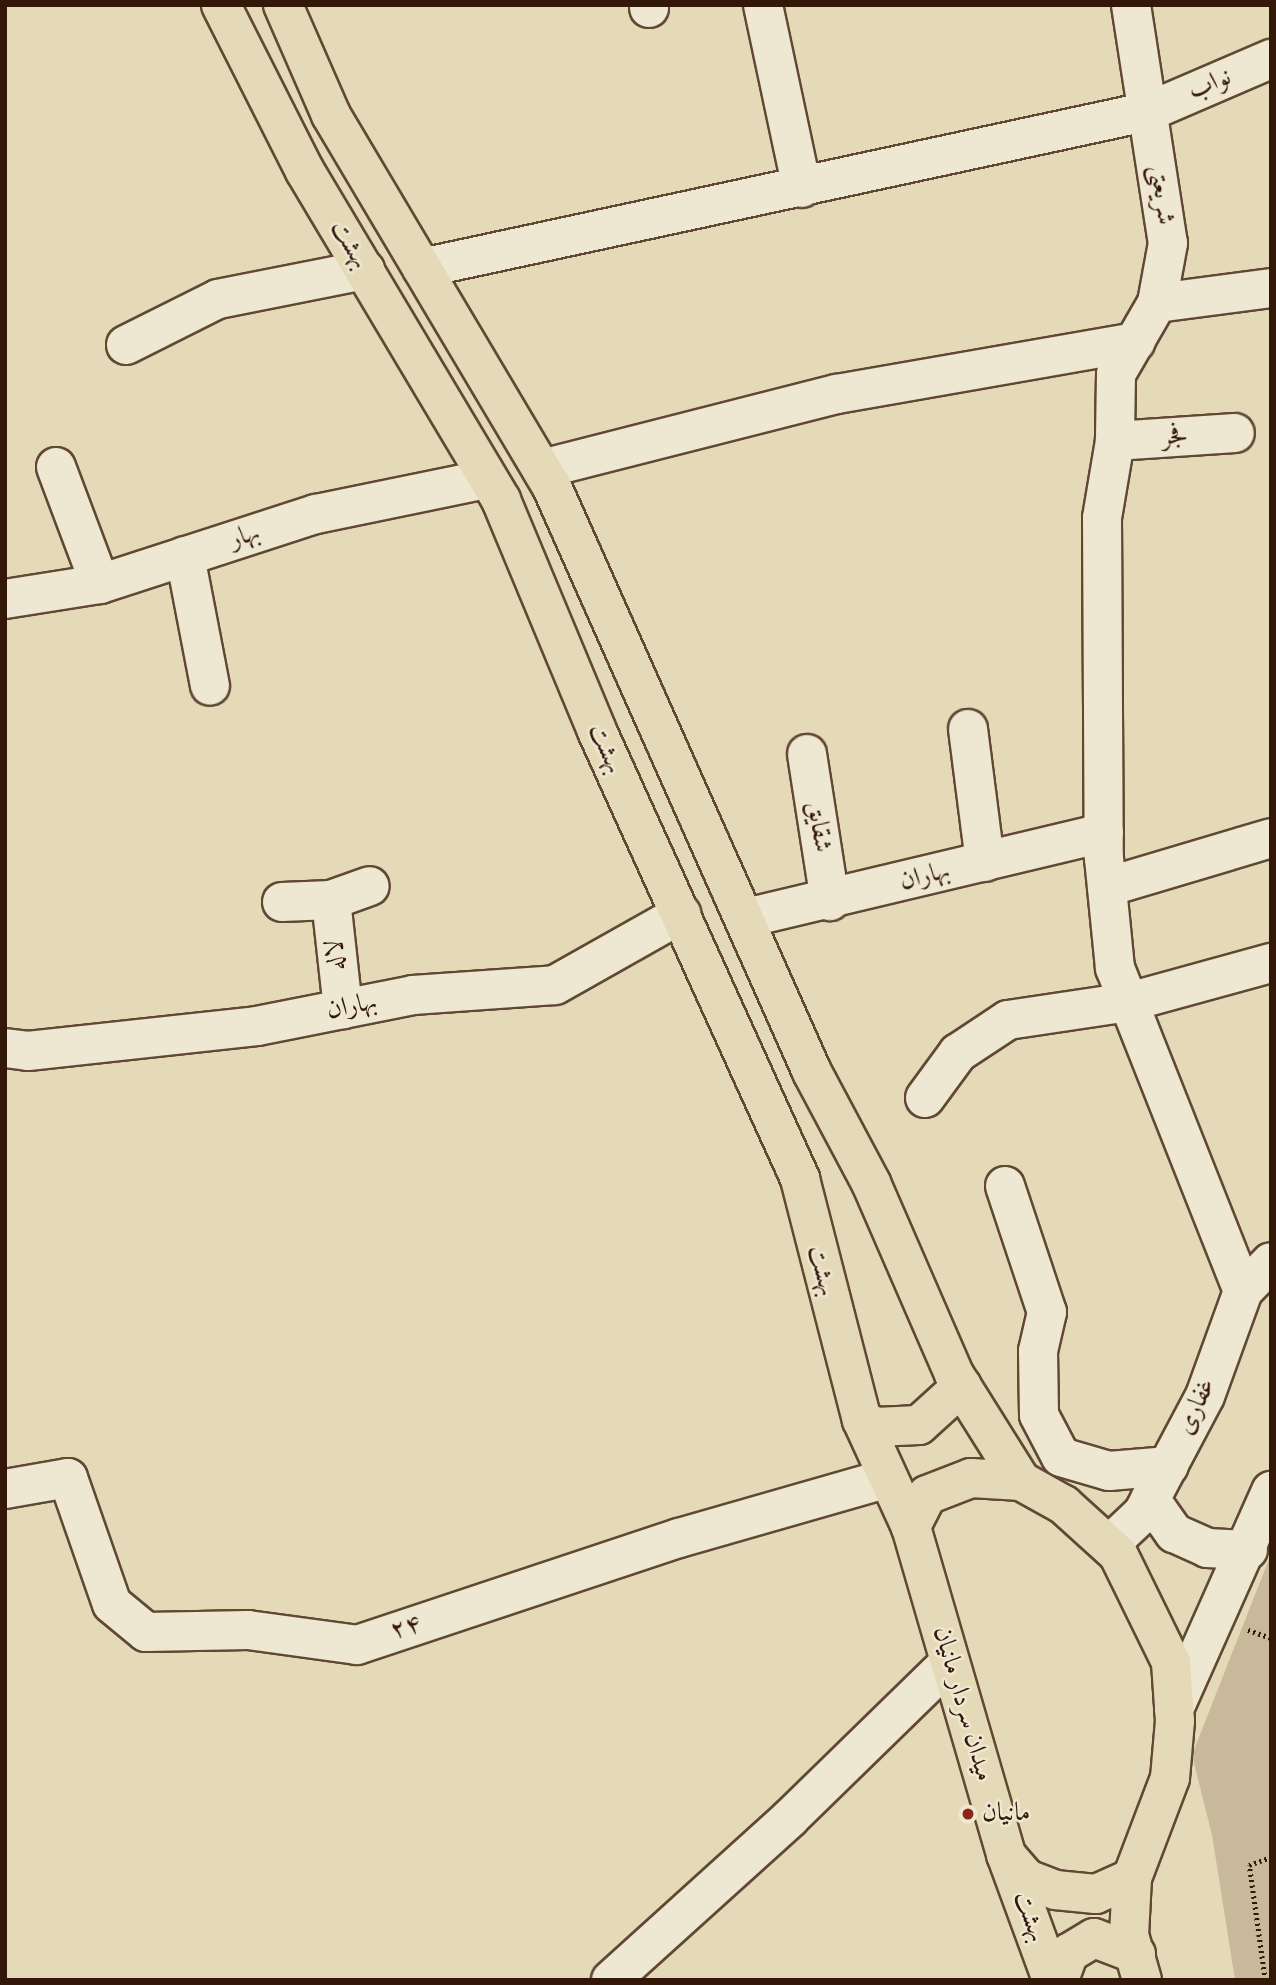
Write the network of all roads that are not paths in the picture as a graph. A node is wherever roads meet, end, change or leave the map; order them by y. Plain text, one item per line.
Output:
1 (221, 5) edge
2 (283, 5) edge
3 (763, 5) edge
4 (1132, 5) edge
5 (1271, 59) edge
6 (1150, 111) junction
7 (802, 188) junction
8 (422, 268) junction
9 (365, 270) junction
10 (1271, 288) edge
11 (1157, 303) junction
12 (1136, 342) junction
13 (126, 345) dead end
14 (1235, 433) dead end
15 (1115, 441) junction
16 (56, 467) dead end
17 (542, 469) junction
18 (487, 479) junction
19 (185, 556) junction
20 (100, 584) junction
21 (5, 599) edge
22 (211, 685) dead end
23 (968, 729) dead end
24 (807, 754) dead end
25 (1104, 833) junction
26 (1271, 838) edge
27 (985, 862) junction
28 (370, 886) dead end
29 (1107, 887) junction
30 (331, 900) junction
31 (830, 901) junction
32 (282, 902) dead end
33 (681, 914) junction
34 (746, 918) junction
35 (1271, 963) edge
36 (1129, 1002) junction
37 (343, 1009) junction
38 (5, 1048) edge
39 (925, 1098) dead end
40 (1004, 1186) dead end
41 (1271, 1262) edge
42 (1243, 1291) junction
43 (962, 1386) junction
44 (862, 1420) junction
45 (1169, 1466) junction
46 (888, 1478) junction
47 (1021, 1481) junction
48 (5, 1489) edge
49 (1271, 1491) edge
50 (1150, 1499) junction
51 (911, 1527) junction
52 (1109, 1545) junction
53 (1248, 1550) junction
54 (950, 1662) junction
55 (1174, 1709) junction
56 (1006, 1855) junction
57 (1132, 1878) junction
58 (1139, 1967) edge
59 (611, 1980) edge
60 (1052, 1980) edge
61 (1059, 1980) edge

1 - 9 main road, بهشت
2 - 8 main road, بهشت
3 - 7 street
4 - 6 street, شریعتی
5 - 6 street, نواب
6 - 7 street, نواب
6 - 11 street, شریعتی
7 - 8 street, نواب
8 - 17 main road, بهشت
9 - 13 street
9 - 18 main road, بهشت
10 - 11 street
11 - 12 street, شریعتی
12 - 15 street, شریعتی
12 - 17 street
14 - 15 street, فجر
15 - 25 street
16 - 20 street
17 - 34 main road, بهشت
18 - 19 street, بهار
18 - 33 main road, بهشت
19 - 20 street, بهار
19 - 22 street
20 - 21 street, بهار
23 - 27 street
24 - 31 street, شقایق
25 - 27 street, بهاران
25 - 29 street
26 - 29 street
27 - 31 street, بهاران
28 - 30 street
29 - 36 street
30 - 32 street
30 - 37 street, لاله
31 - 34 street, بهاران
33 - 37 street, بهاران
33 - 44 main road, بهشت
34 - 43 main road, بهشت
35 - 36 street
36 - 39 street
36 - 42 street
37 - 38 street, بهاران
40 - 45 street
41 - 42 street, غفاری
42 - 45 street, غفاری
43 - 44 main road
43 - 47 main road, بهشت
44 - 46 main road, بهشت
45 - 50 street, غفاری
46 - 48 street, ۲۴
46 - 51 main road, بهشت
47 - 51 main road
47 - 52 main road
49 - 53 street
50 - 52 street, غفاری
50 - 53 street
51 - 54 main road, میدان سردار مانیان
52 - 55 main road
53 - 55 street
54 - 56 main road, میدان سردار مانیان
54 - 59 street
55 - 57 main road
56 - 57 main road, میدان سردار مانیان
56 - 60 main road, بهشت
57 - 58 main road
58 - 61 main road

